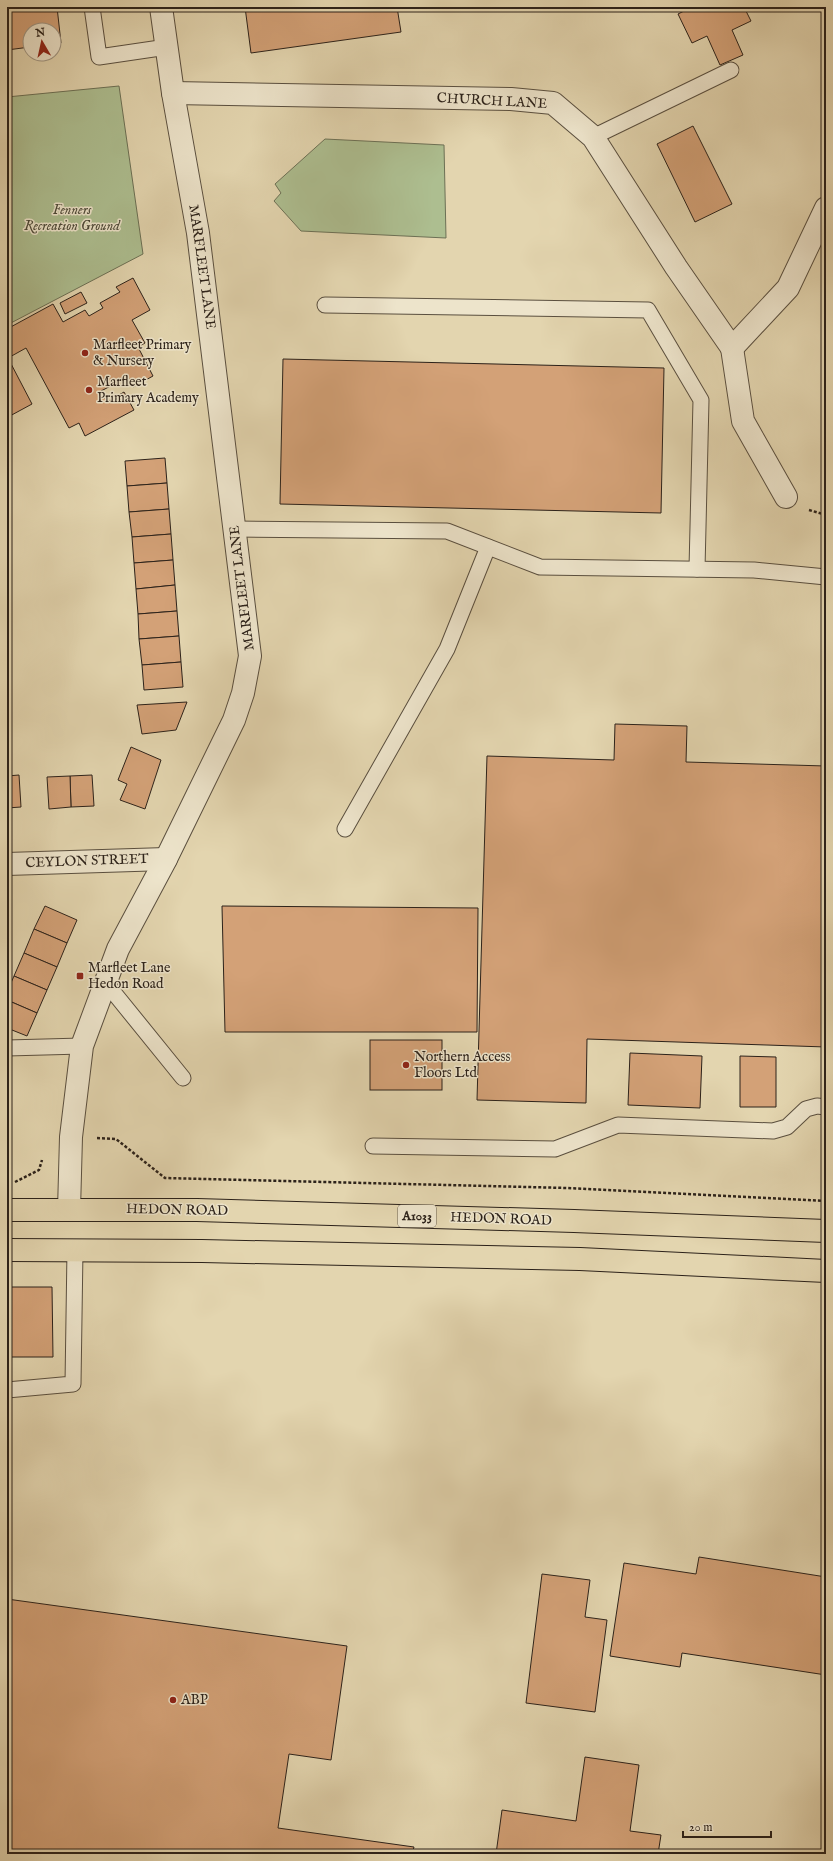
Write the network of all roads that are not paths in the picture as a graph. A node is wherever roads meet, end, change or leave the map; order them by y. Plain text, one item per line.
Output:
1 (92, 7) edge
2 (161, 7) edge
3 (167, 47) junction
4 (731, 70) dead end
5 (173, 92) junction
6 (594, 137) junction
7 (826, 208) edge
8 (325, 305) dead end
9 (732, 348) junction
10 (786, 497) dead end
11 (235, 529) junction
12 (488, 547) junction
13 (697, 569) junction
14 (826, 577) edge
15 (345, 829) dead end
16 (166, 859) junction
17 (7, 864) edge
18 (106, 983) junction
19 (82, 1046) junction
20 (7, 1048) edge
21 (183, 1078) dead end
22 (826, 1107) edge
23 (373, 1146) dead end
24 (7, 1210) edge
25 (69, 1210) junction
26 (826, 1232) edge
27 (7, 1250) edge
28 (75, 1250) junction
29 (826, 1271) edge
30 (7, 1390) edge

1 - 3 lane
2 - 3 street, MARFLEET LANE
3 - 5 street, MARFLEET LANE
4 - 6 lane
5 - 6 street, CHURCH LANE
5 - 11 street, MARFLEET LANE
6 - 9 street, CHURCH LANE
7 - 9 street
8 - 13 lane
9 - 10 street, CHURCH LANE
11 - 12 lane
11 - 16 street, MARFLEET LANE
12 - 13 lane
12 - 15 lane
13 - 14 lane
16 - 17 street, CEYLON STREET
16 - 18 street, MARFLEET LANE
18 - 19 street, MARFLEET LANE
18 - 21 lane
19 - 20 lane
19 - 25 street, MARFLEET LANE
22 - 23 lane
24 - 25 highway, HEDON ROAD / A1033
25 - 26 highway, HEDON ROAD / A1033
27 - 28 highway
28 - 29 highway
28 - 30 lane

